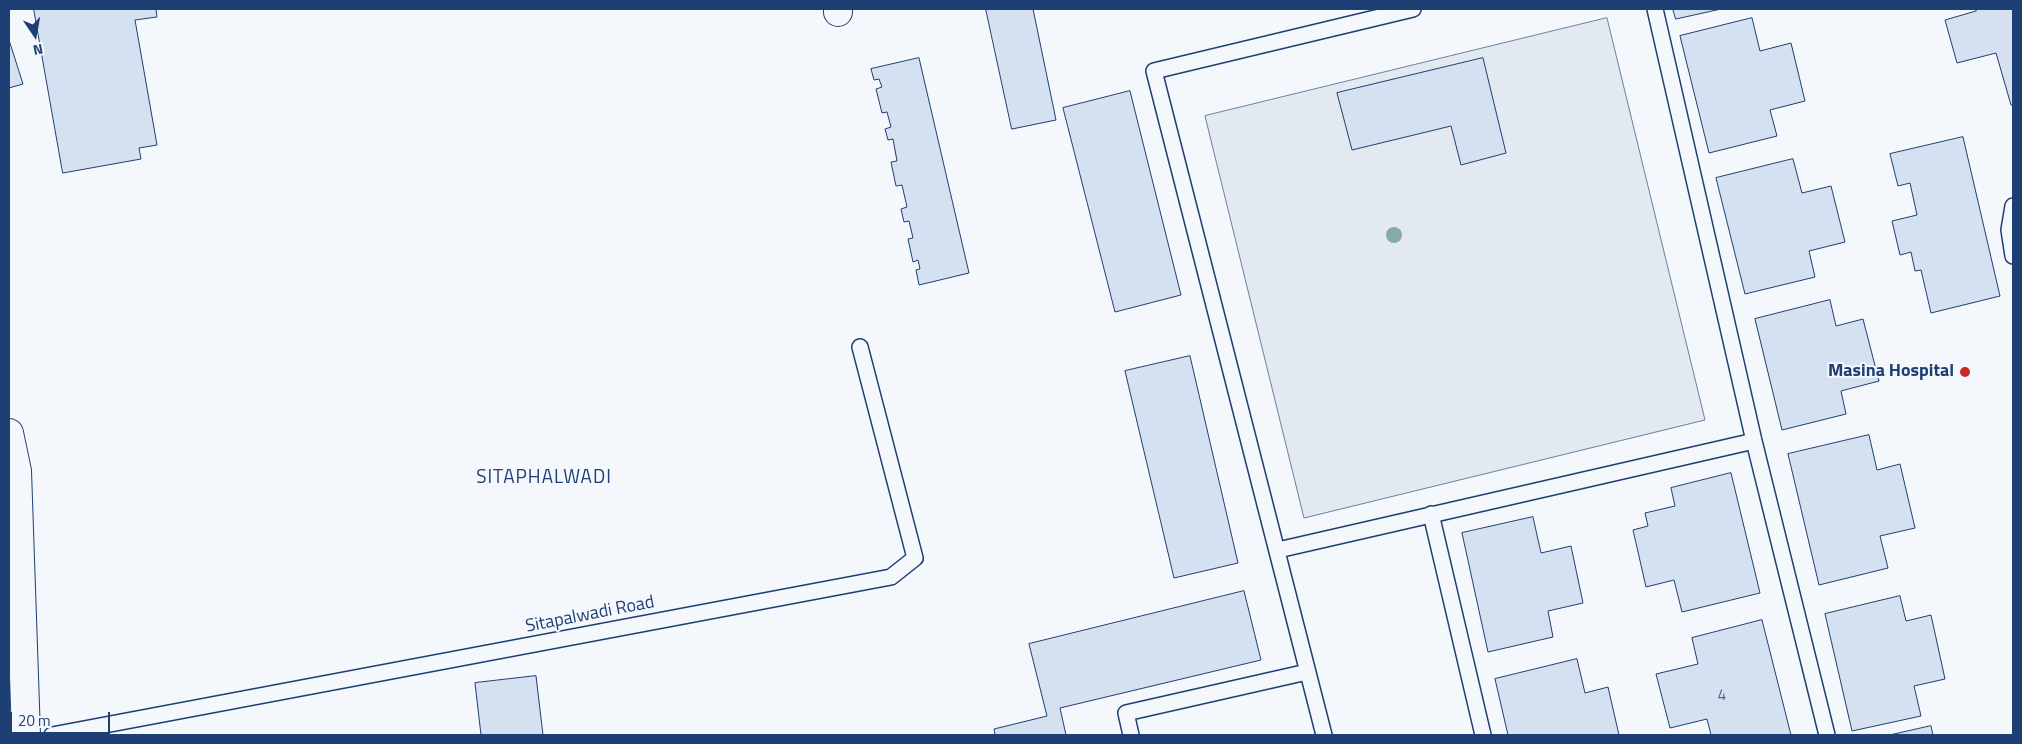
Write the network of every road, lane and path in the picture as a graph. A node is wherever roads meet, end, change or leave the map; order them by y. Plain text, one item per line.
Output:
1 (1413, 9) edge
2 (1655, 9) edge
3 (2013, 206) edge
4 (2013, 256) edge
5 (860, 347) dead end
6 (9, 433) edge
7 (1754, 441) junction
8 (1431, 514) junction
9 (1278, 550) junction
10 (1307, 672) junction
11 (26, 735) edge
12 (52, 735) edge
13 (1131, 735) edge
14 (1324, 735) edge
15 (1483, 735) edge
16 (1827, 735) edge

1 - 9 lane
2 - 7 lane
3 - 4 lane
5 - 12 lane, Sitapalwadi Road
6 - 11 street
7 - 8 lane
7 - 16 lane
8 - 9 lane
8 - 15 lane
9 - 10 lane
10 - 13 lane
10 - 14 lane

